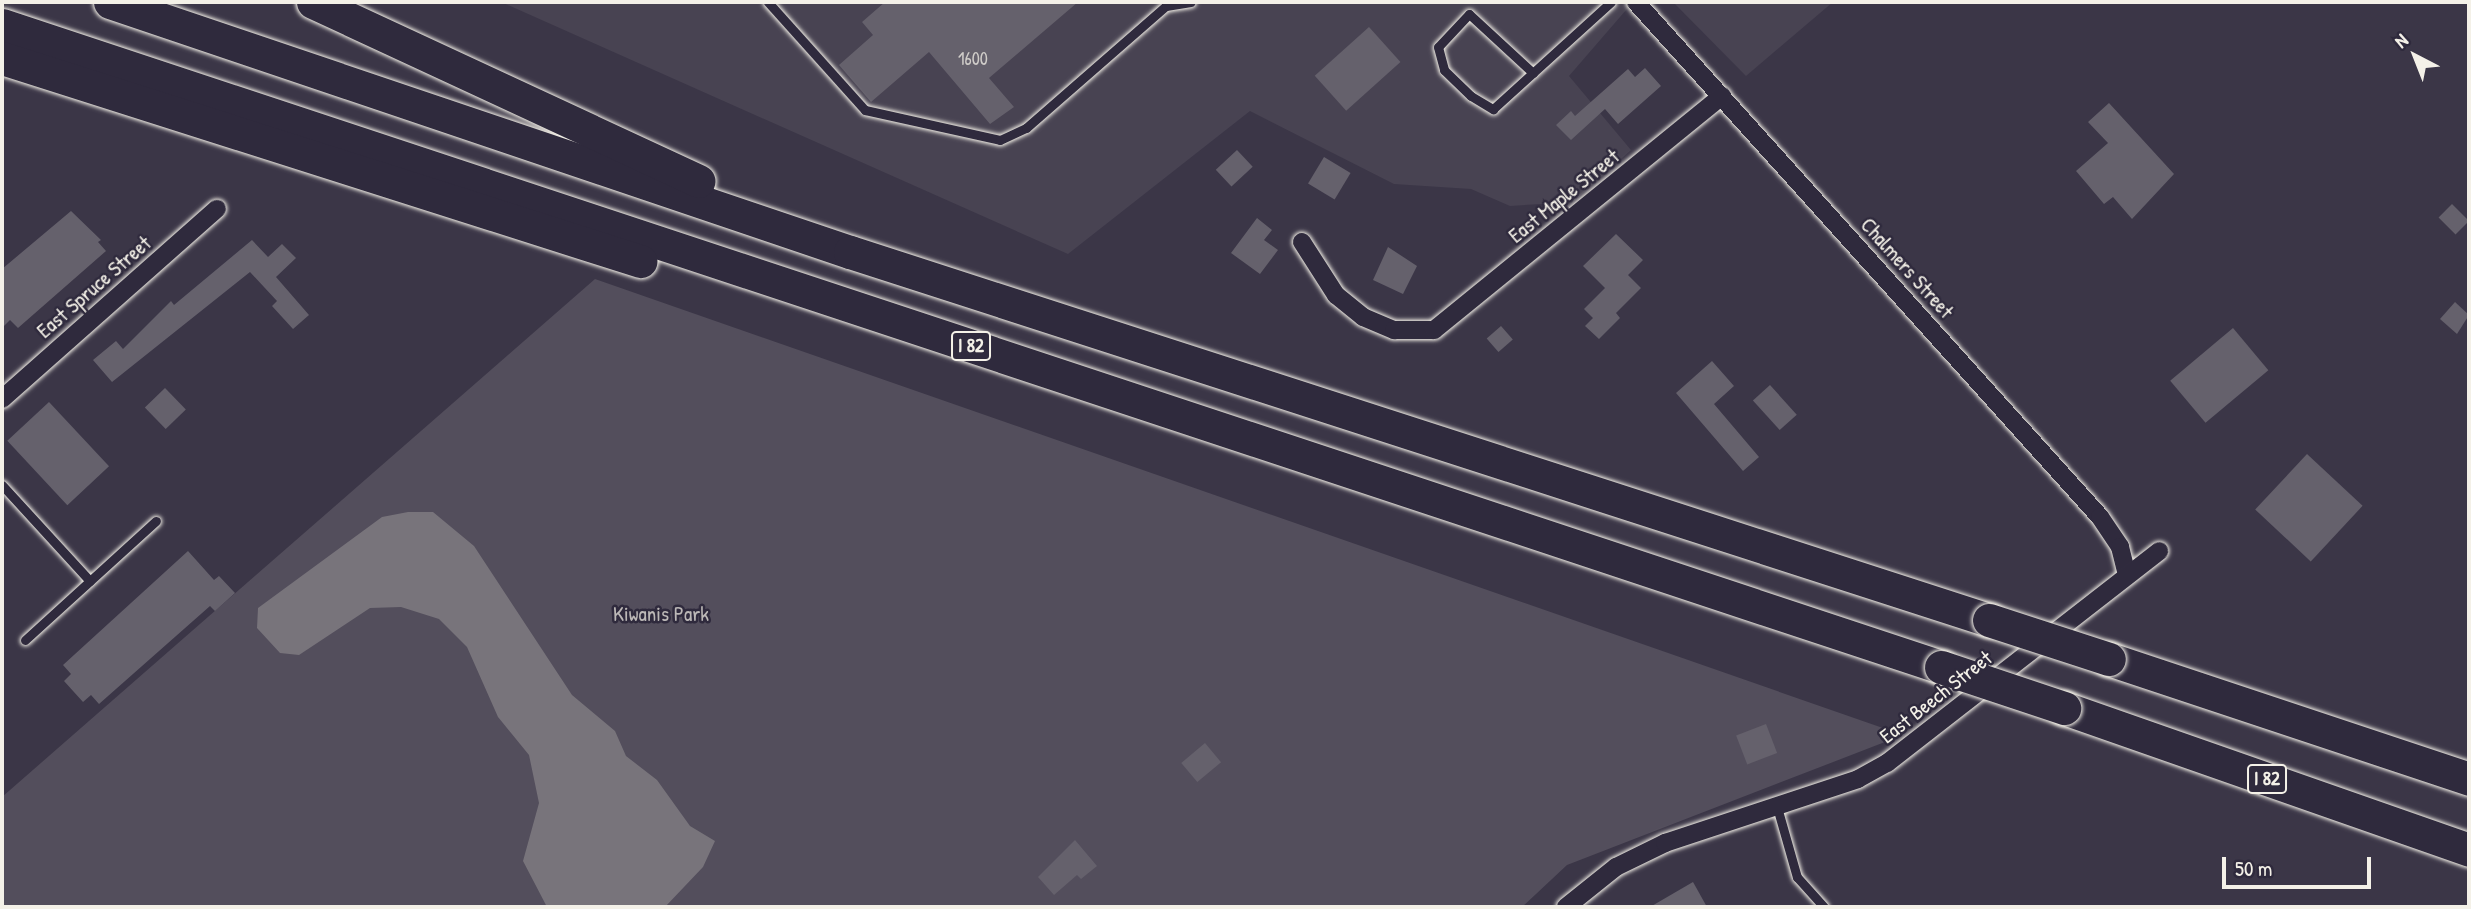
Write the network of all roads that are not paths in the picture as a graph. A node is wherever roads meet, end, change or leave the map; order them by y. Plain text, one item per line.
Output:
1 (110, 2) edge
2 (313, 2) edge
3 (768, 2) edge
4 (1191, 2) edge
5 (1611, 2) edge
6 (1636, 2) edge
7 (2, 25) edge
8 (2, 58) edge
9 (2, 70) edge
10 (1533, 73) junction
11 (83, 84) junction
12 (1722, 96) junction
13 (217, 209) dead end
14 (1302, 242) dead end
15 (850, 252) junction
16 (2, 398) edge
17 (1191, 419) junction
18 (2, 485) edge
19 (156, 521) dead end
20 (2159, 551) dead end
21 (2127, 575) junction
22 (90, 581) junction
23 (25, 640) dead end
24 (2469, 779) edge
25 (1777, 807) junction
26 (2469, 850) edge
27 (1566, 907) edge
28 (1824, 907) edge

1 - 15 highway, I 82
2 - 15 highway
3 - 4 lane
5 - 10 lane
6 - 12 street, Chalmers Street
7 - 17 highway, I 82
8 - 11 highway
9 - 11 highway
10 - 10 lane
11 - 17 highway
12 - 14 street, East Maple Street
12 - 21 street, Chalmers Street
13 - 16 street, East Spruce Street
15 - 24 highway, I 82, bridge
17 - 26 highway, I 82, bridge
18 - 22 lane
19 - 22 lane
20 - 21 street, East Beech Street
21 - 25 street, East Beech Street
22 - 23 lane
25 - 27 street, East Beech Street
25 - 28 lane

